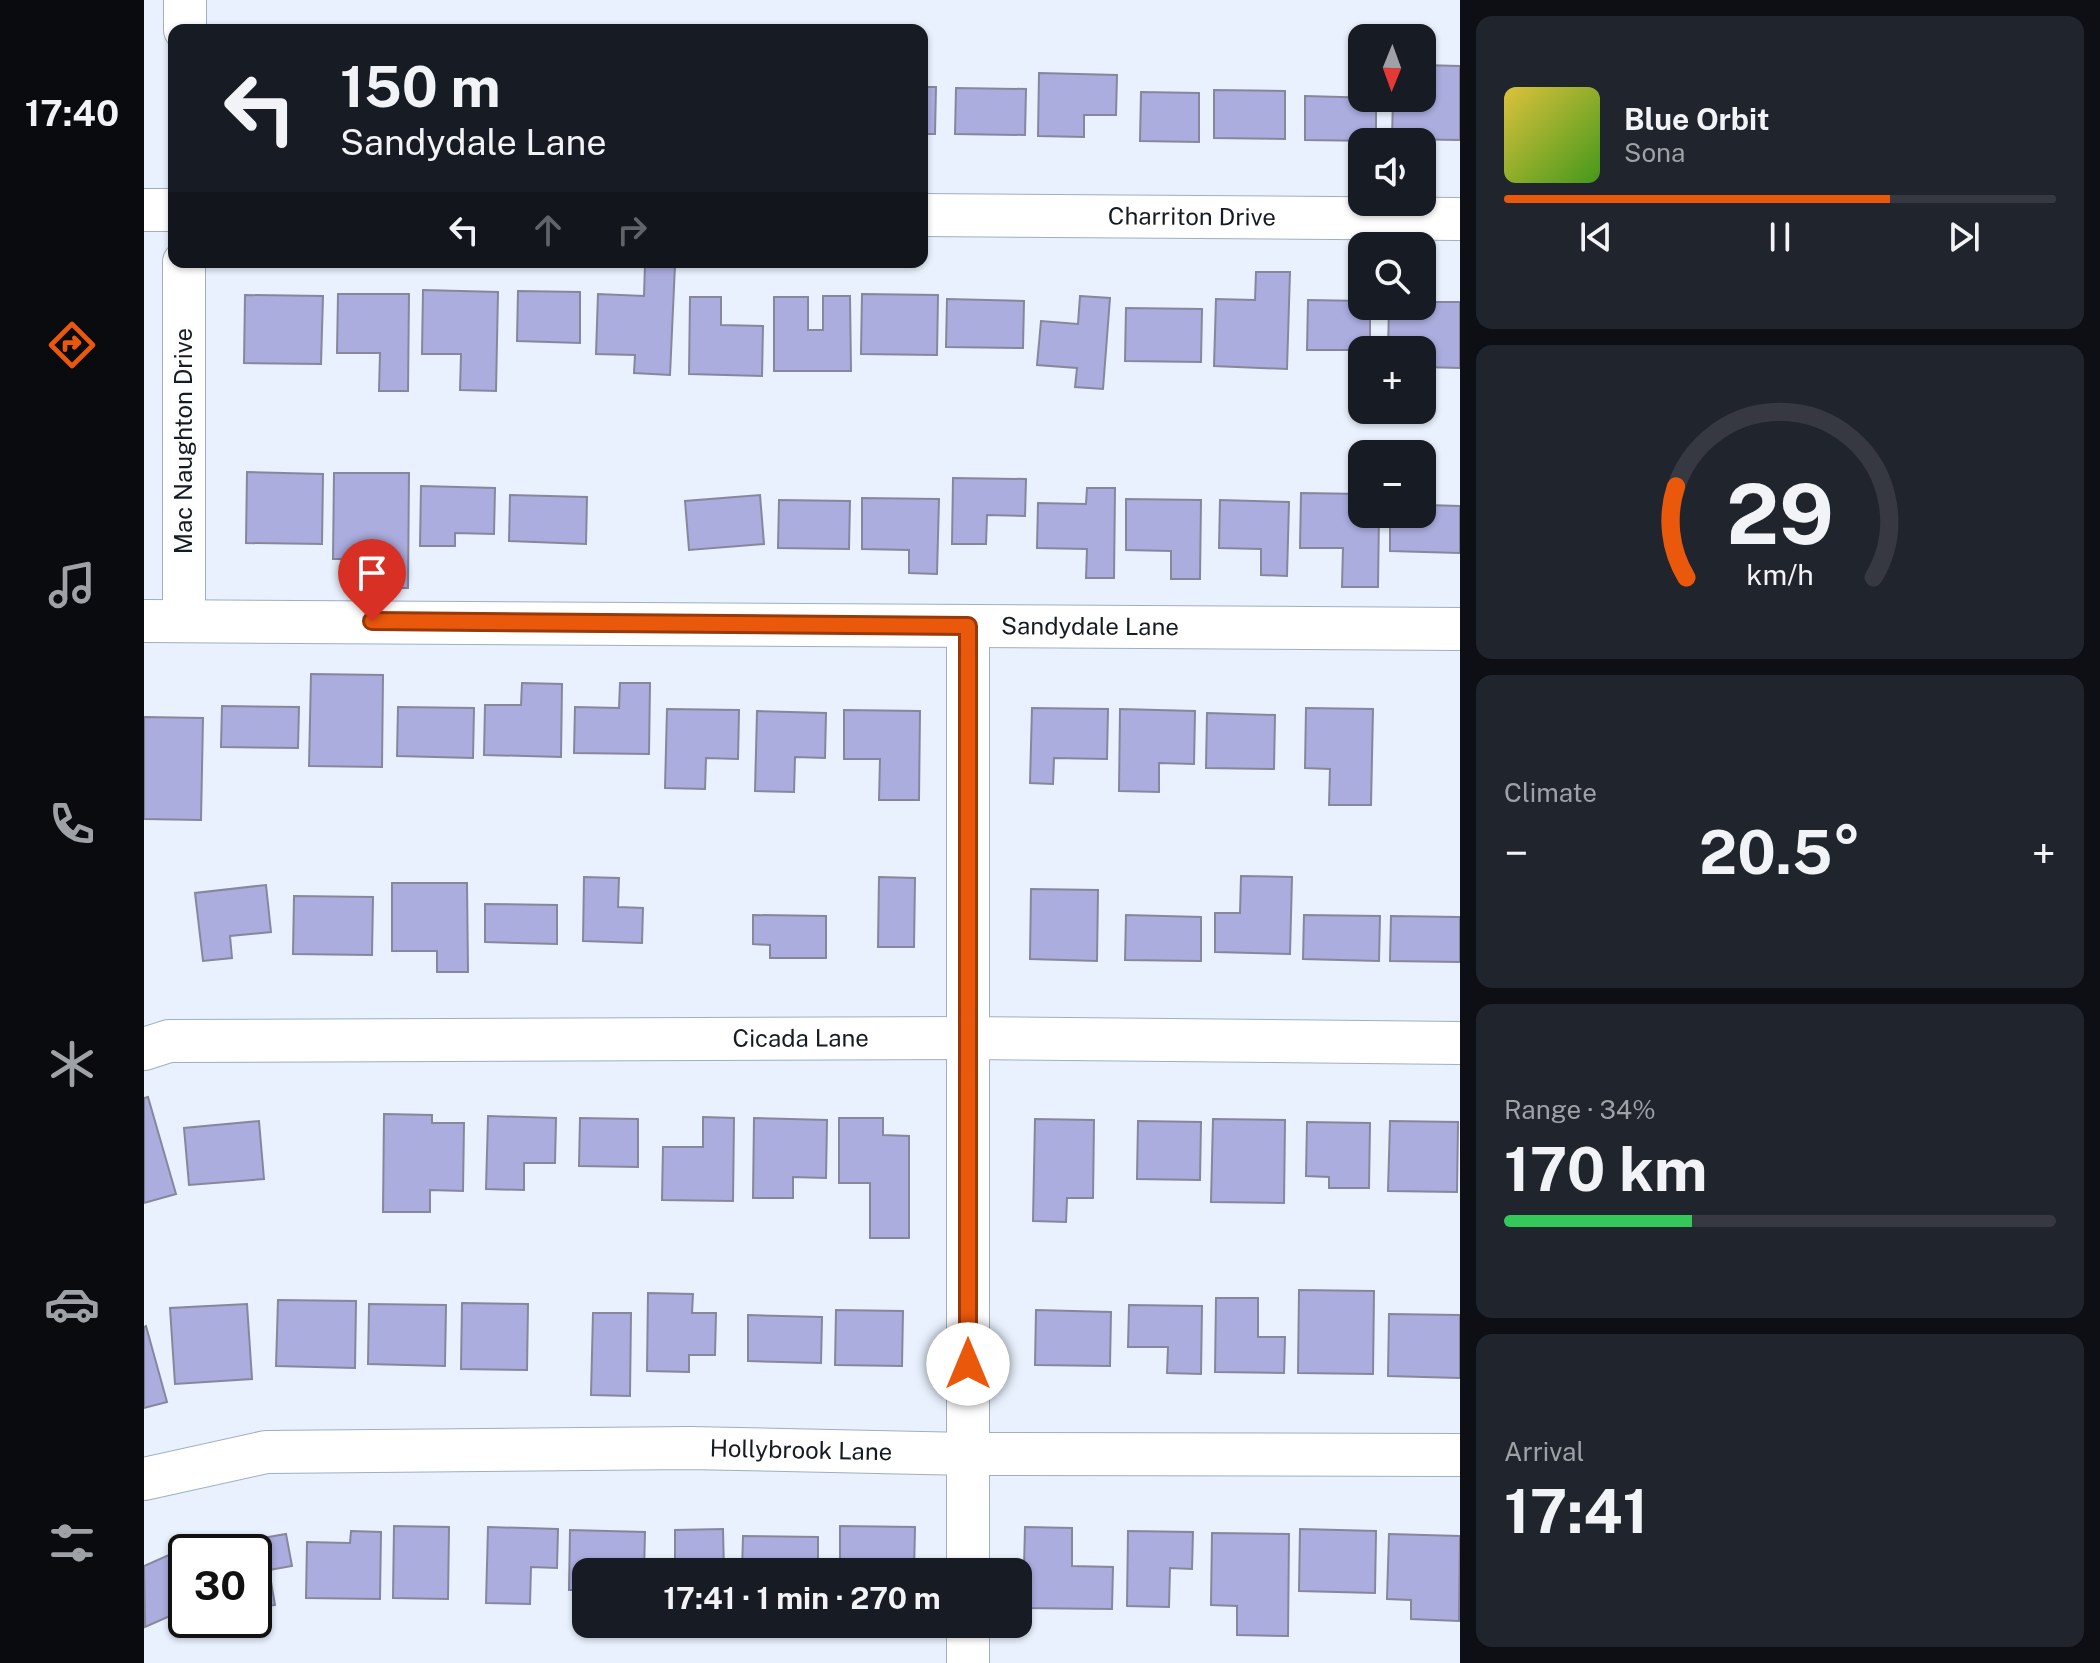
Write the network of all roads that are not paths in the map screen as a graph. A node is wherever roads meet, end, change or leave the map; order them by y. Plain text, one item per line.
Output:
1 (185, 0) edge
2 (185, 24) edge
3 (144, 210) edge
4 (168, 210) edge
5 (928, 215) edge
6 (1460, 219) edge
7 (184, 268) edge
8 (164, 620) edge
9 (968, 626) junction
10 (1460, 629) edge
11 (967, 1038) junction
12 (1460, 1043) edge
13 (144, 1049) edge
14 (968, 1454) junction
15 (1460, 1455) edge
16 (144, 1479) edge
17 (968, 1558) edge
18 (968, 1638) edge
19 (968, 1663) edge

1 - 2 street
3 - 4 street
5 - 6 street, Charriton Drive
7 - 8 street, Mac Naughton Drive
8 - 9 street, Sandydale Lane
9 - 10 street, Sandydale Lane
9 - 11 street
11 - 12 street, Cicada Lane
11 - 13 street, Cicada Lane
11 - 14 street
14 - 15 street, Hollybrook Lane
14 - 16 street, Hollybrook Lane
14 - 17 street
18 - 19 street

